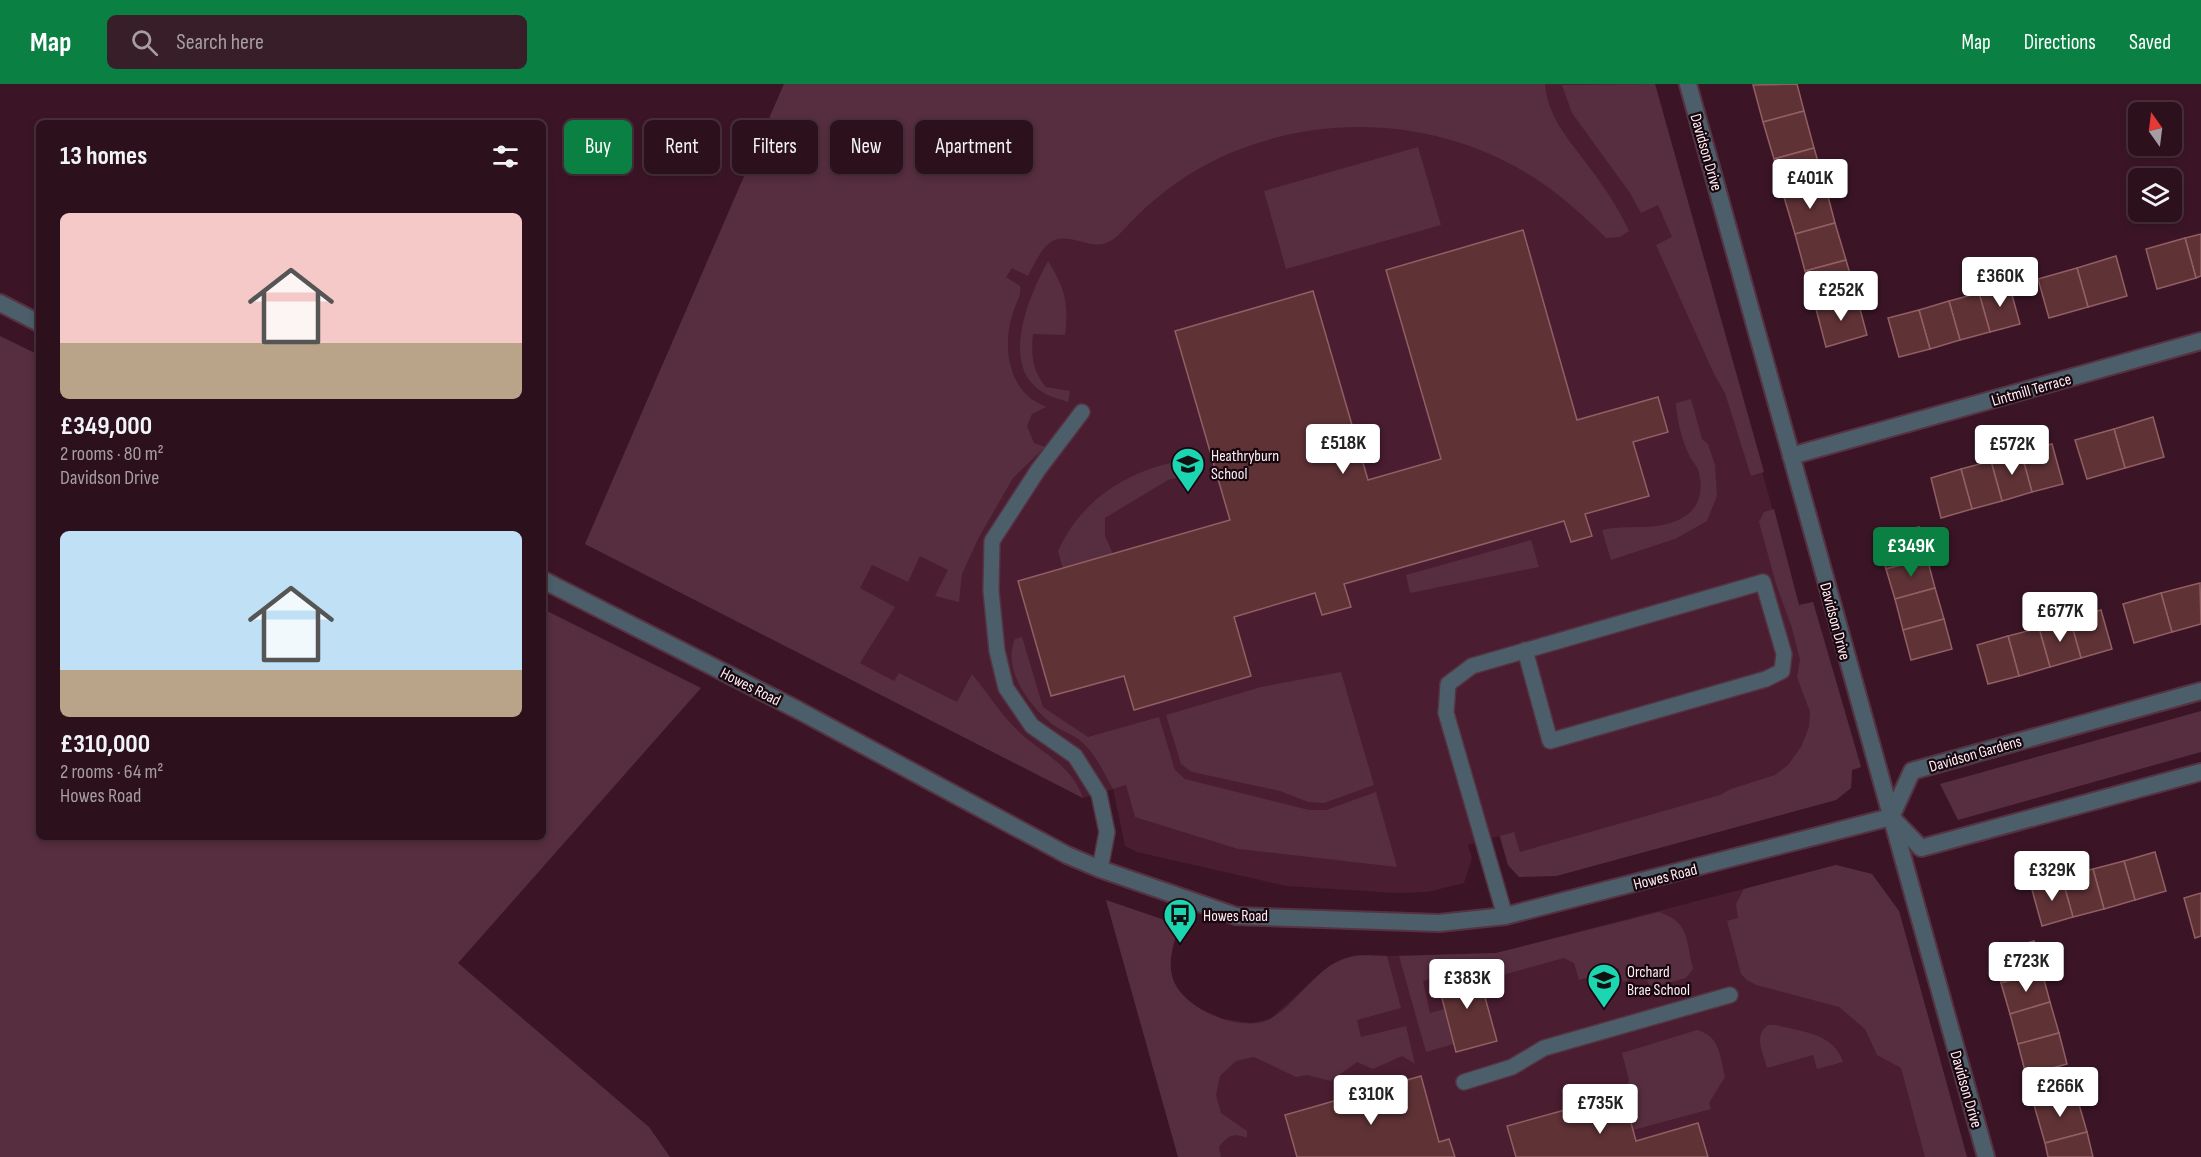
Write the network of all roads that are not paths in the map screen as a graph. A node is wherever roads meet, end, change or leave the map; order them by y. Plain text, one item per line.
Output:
1 (1688, 84) edge
2 (0, 303) edge
3 (36, 321) edge
4 (2201, 341) edge
5 (1082, 412) dead end
6 (1791, 456) junction
7 (546, 582) edge
8 (1525, 650) junction
9 (2201, 690) edge
10 (2201, 772) edge
11 (1891, 817) junction
12 (1100, 868) junction
13 (1505, 916) junction
14 (1730, 995) dead end
15 (1464, 1082) dead end
16 (1986, 1157) edge

1 - 6 street, Davidson Drive
2 - 3 street
4 - 6 street, Lintmill Terrace
5 - 12 lane
6 - 11 street, Davidson Drive
7 - 12 street, Howes Road
8 - 8 lane
8 - 13 lane
9 - 11 street, Davidson Gardens
10 - 11 street
11 - 13 street, Howes Road
11 - 16 street, Davidson Drive
12 - 13 street, Howes Road
14 - 15 lane

